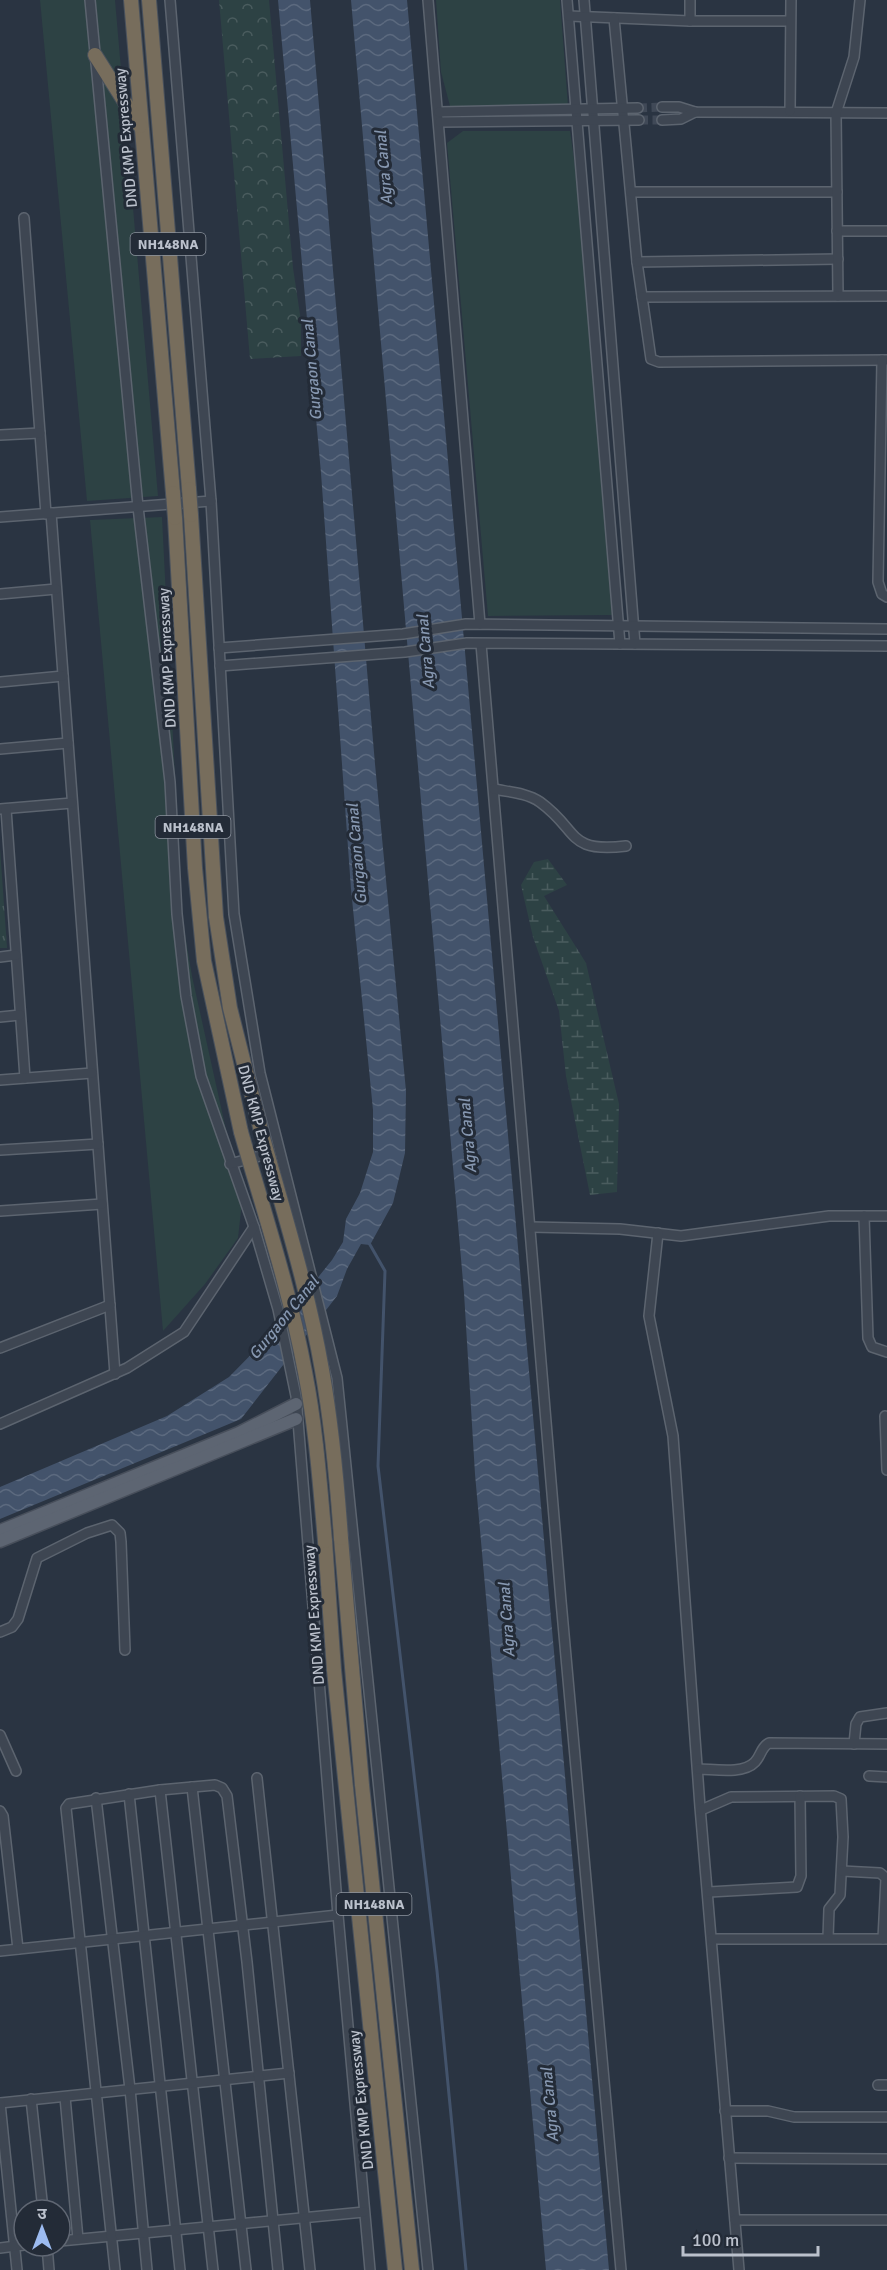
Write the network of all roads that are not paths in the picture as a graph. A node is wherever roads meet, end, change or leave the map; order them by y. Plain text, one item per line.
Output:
1 (90, 0) edge
2 (131, 0) edge
3 (149, 0) edge
4 (170, 0) edge
5 (428, 0) edge
6 (567, 0) edge
7 (584, 0) edge
8 (690, 0) edge
9 (791, 0) edge
10 (860, 0) edge
11 (569, 16) junction
12 (585, 17) junction
13 (614, 18) junction
14 (690, 21) junction
15 (790, 21) junction
16 (95, 55) junction
17 (662, 107) tunnel mouth
18 (623, 108) junction
19 (638, 108) tunnel mouth
20 (592, 109) junction
21 (577, 110) junction
22 (790, 111) junction
23 (439, 112) junction
24 (695, 112) junction
25 (836, 113) junction
26 (887, 113) edge
27 (578, 120) junction
28 (594, 120) junction
29 (624, 120) junction
30 (639, 120) tunnel mouth
31 (663, 120) tunnel mouth
32 (440, 122) junction
33 (141, 128) junction
34 (631, 192) junction
35 (837, 192) junction
36 (24, 218) dead end
37 (837, 231) junction
38 (887, 231) edge
39 (838, 259) junction
40 (637, 262) junction
41 (838, 296) junction
42 (887, 296) edge
43 (642, 297) junction
44 (884, 360) edge
45 (40, 433) junction
46 (0, 435) edge
47 (211, 501) junction
48 (138, 507) junction
49 (48, 513) junction
50 (0, 517) edge
51 (883, 532) edge
52 (56, 589) junction
53 (0, 594) edge
54 (887, 597) edge
55 (480, 624) junction
56 (619, 627) junction
57 (635, 627) junction
58 (887, 629) edge
59 (481, 644) junction
60 (620, 644) junction
61 (635, 644) junction
62 (887, 646) edge
63 (219, 648) junction
64 (220, 666) junction
65 (63, 676) junction
66 (0, 682) edge
67 (68, 743) junction
68 (0, 749) edge
69 (494, 789) junction
70 (72, 803) junction
71 (3, 809) edge
72 (626, 846) dead end
73 (16, 956) junction
74 (0, 957) edge
75 (20, 1015) junction
76 (0, 1017) edge
77 (92, 1073) junction
78 (25, 1078) junction
79 (0, 1080) edge
80 (98, 1144) junction
81 (0, 1150) edge
82 (279, 1151) junction
83 (230, 1164) junction
84 (102, 1204) junction
85 (0, 1211) edge
86 (864, 1216) junction
87 (887, 1216) edge
88 (254, 1227) junction
89 (531, 1227) junction
90 (658, 1233) junction
91 (110, 1305) junction
92 (0, 1348) edge
93 (887, 1352) edge
94 (115, 1374) junction
95 (296, 1404) junction
96 (885, 1416) dead end
97 (296, 1419) junction
98 (0, 1424) edge
99 (345, 1468) junction
100 (887, 1470) edge
101 (301, 1473) junction
102 (0, 1531) edge
103 (0, 1541) edge
104 (0, 1632) edge
105 (124, 1650) dead end
106 (887, 1713) edge
107 (0, 1735) edge
108 (854, 1744) junction
109 (887, 1744) edge
110 (698, 1768) junction
111 (16, 1771) dead end
112 (869, 1776) dead end
113 (887, 1777) edge
114 (257, 1778) dead end
115 (192, 1787) junction
116 (160, 1790) junction
117 (129, 1794) junction
118 (800, 1796) junction
119 (96, 1798) junction
120 (701, 1809) junction
121 (0, 1811) edge
122 (842, 1871) junction
123 (709, 1892) junction
124 (338, 1915) junction
125 (273, 1922) junction
126 (242, 1925) junction
127 (207, 1929) junction
128 (175, 1933) junction
129 (144, 1936) junction
130 (828, 1938) junction
131 (712, 1939) junction
132 (885, 1939) edge
133 (112, 1940) junction
134 (79, 1943) junction
135 (18, 1949) junction
136 (0, 1951) edge
137 (289, 2073) junction
138 (258, 2076) junction
139 (226, 2080) junction
140 (191, 2083) junction
141 (160, 2087) junction
142 (130, 2089) junction
143 (95, 2094) junction
144 (65, 2097) junction
145 (31, 2100) junction
146 (0, 2103) edge
147 (725, 2111) junction
148 (887, 2118) edge
149 (729, 2158) junction
150 (887, 2159) edge
151 (13, 2198) edge
152 (42, 2198) edge
153 (364, 2212) junction
154 (304, 2216) junction
155 (273, 2219) junction
156 (735, 2220) junction
157 (887, 2220) edge
158 (241, 2222) junction
159 (208, 2225) junction
160 (175, 2229) junction
161 (142, 2232) junction
162 (111, 2235) junction
163 (78, 2239) junction
164 (72, 2240) edge
165 (115, 2270) edge
166 (147, 2270) edge
167 (180, 2270) edge
168 (213, 2270) edge
169 (246, 2270) edge
170 (278, 2270) edge
171 (310, 2270) edge
172 (370, 2270) edge
173 (395, 2270) edge
174 (411, 2270) edge
175 (428, 2270) edge
176 (621, 2270) edge
177 (739, 2270) edge

1 - 16 street
2 - 33 highway, DND KMP Expressway / NH148NA
3 - 174 highway, DND KMP Expressway / NH148NA, bridge
4 - 47 street
5 - 23 street
6 - 11 street
7 - 12 street
8 - 14 street
9 - 15 street
10 - 25 street
11 - 12 street
11 - 21 street
12 - 13 street
12 - 20 street
13 - 14 street
13 - 18 street
14 - 15 street
15 - 22 street
16 - 33 highway
16 - 48 street
17 - 24 street
18 - 19 street
18 - 20 street
18 - 29 street
20 - 21 street
20 - 28 street
21 - 23 street
21 - 27 street
22 - 24 street
22 - 25 street
23 - 32 street
24 - 31 street
25 - 26 street
25 - 35 street
27 - 28 street
27 - 32 street
27 - 56 street
28 - 29 street
28 - 57 street
29 - 30 street
29 - 34 street
32 - 55 street
33 - 173 highway, DND KMP Expressway / NH148NA, bridge
34 - 35 street
34 - 40 street
35 - 37 street
36 - 45 street
37 - 38 street
37 - 39 street
39 - 40 street
39 - 41 street
40 - 43 street
41 - 42 street
41 - 43 street
43 - 44 street
44 - 51 street
45 - 46 street
45 - 49 street
47 - 48 street
47 - 63 street
48 - 49 street
48 - 83 street
49 - 50 street
49 - 52 street
51 - 54 street
52 - 53 street
52 - 65 street
55 - 56 street
55 - 63 street
56 - 57 street
56 - 60 street
57 - 58 street
57 - 61 street
59 - 60 street
59 - 64 street
59 - 69 street
60 - 61 street
61 - 62 street
63 - 64 street
64 - 82 street
65 - 66 street
65 - 67 street
67 - 68 street
67 - 70 street
69 - 72 street
69 - 89 street
70 - 71 street
70 - 77 street
71 - 73 street
73 - 74 street
73 - 75 street
75 - 76 street
75 - 78 street
77 - 78 street
77 - 80 street
78 - 79 street
80 - 81 street
80 - 84 street
82 - 83 street
82 - 99 street
83 - 88 street
84 - 85 street
84 - 91 street
86 - 87 street
86 - 90 street
86 - 93 street
88 - 94 street
88 - 95 street
89 - 90 street
89 - 176 street
90 - 110 street
91 - 92 street
91 - 94 street
94 - 98 street
95 - 97 street
95 - 102 main road
96 - 100 street
97 - 101 street
97 - 103 main road
99 - 101 street
99 - 175 street
101 - 124 street
104 - 105 street
106 - 108 street
107 - 111 street
108 - 109 street
108 - 110 street
110 - 120 street
112 - 113 street
114 - 125 street
115 - 116 street
115 - 126 street
115 - 127 street
116 - 117 street
116 - 128 street
117 - 119 street
117 - 129 street
118 - 120 street
118 - 122 street
118 - 123 street
119 - 133 street
119 - 134 street
120 - 123 street
121 - 135 street
122 - 130 street
122 - 132 street
123 - 131 street
124 - 125 street
124 - 153 street
125 - 126 street
125 - 137 street
126 - 127 street
126 - 138 street
127 - 128 street
127 - 139 street
128 - 129 street
128 - 140 street
129 - 133 street
129 - 141 street
130 - 131 street
130 - 132 street
131 - 147 street
133 - 134 street
133 - 142 street
134 - 135 street
134 - 143 street
135 - 136 street
137 - 138 street
137 - 154 street
138 - 139 street
138 - 155 street
139 - 140 street
139 - 158 street
140 - 141 street
140 - 159 street
141 - 142 street
141 - 160 street
142 - 143 street
142 - 161 street
143 - 144 street
143 - 162 street
144 - 145 street
144 - 163 street
145 - 146 street
145 - 152 street
146 - 151 street
147 - 148 street
147 - 149 street
149 - 150 street
149 - 156 street
153 - 154 street
153 - 172 street
154 - 155 street
154 - 171 street
155 - 158 street
155 - 170 street
156 - 157 street
156 - 177 street
158 - 159 street
158 - 169 street
159 - 160 street
159 - 168 street
160 - 161 street
160 - 167 street
161 - 162 street
161 - 166 street
162 - 163 street
162 - 165 street
163 - 164 street

